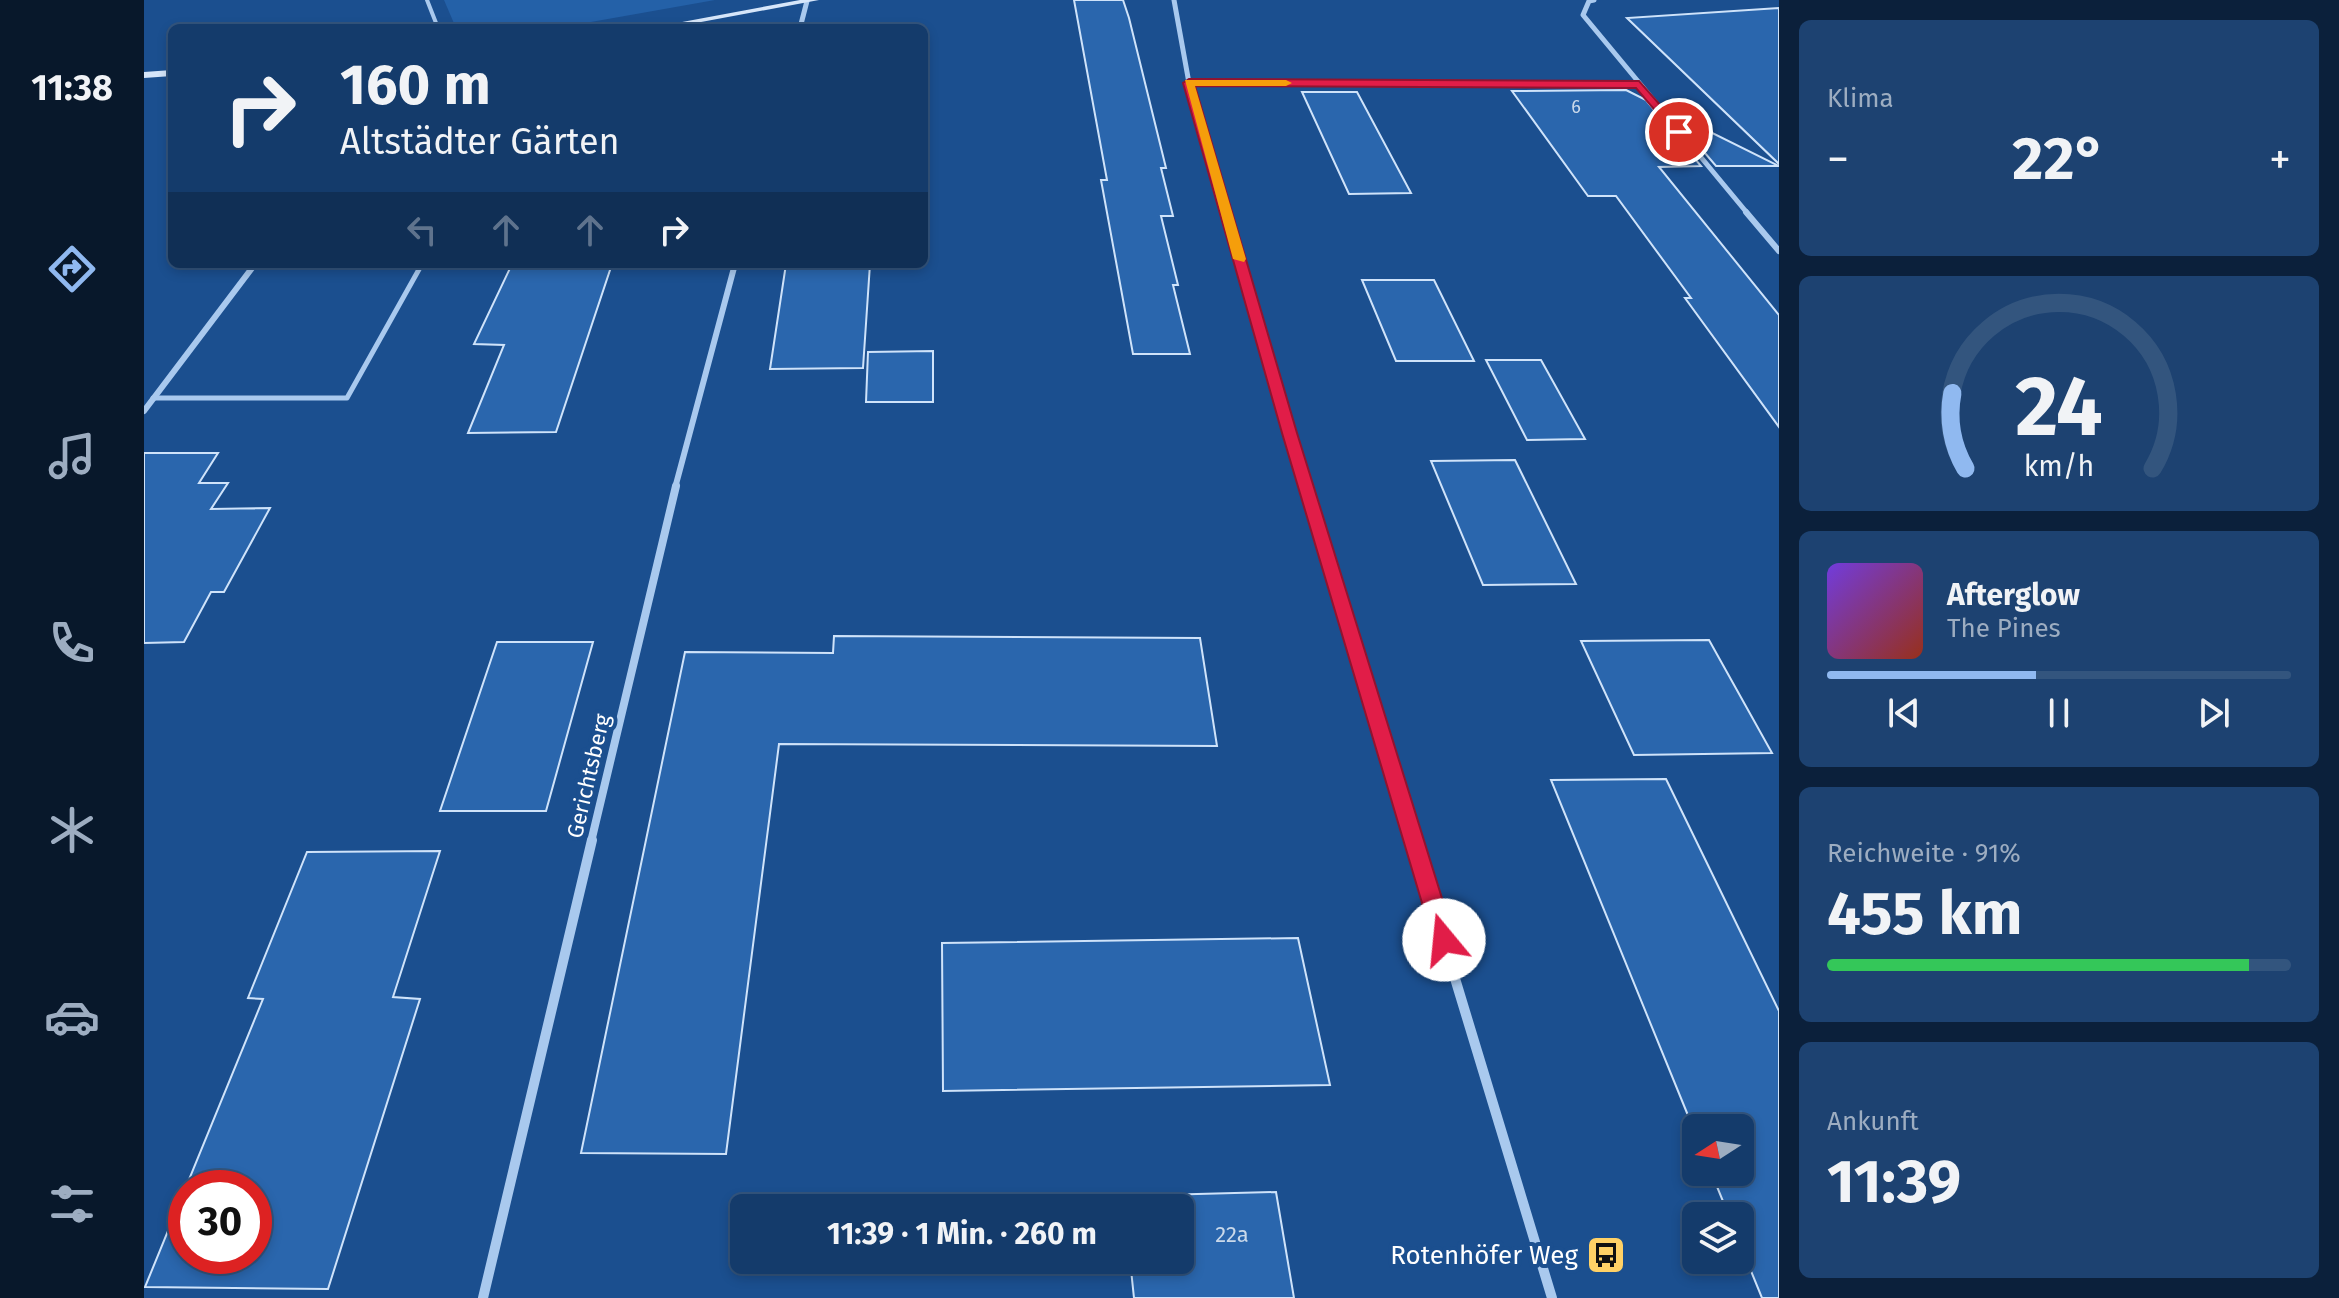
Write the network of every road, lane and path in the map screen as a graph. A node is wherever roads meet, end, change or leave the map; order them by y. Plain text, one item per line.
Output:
1 (427, 0) edge
2 (1174, 0) edge
3 (1594, 0) edge
4 (811, 1) edge
5 (436, 24) edge
6 (677, 24) edge
7 (802, 24) edge
8 (168, 73) edge
9 (144, 75) edge
10 (1189, 83) junction
11 (1639, 84) junction
12 (1779, 251) edge
13 (252, 268) edge
14 (420, 268) edge
15 (734, 268) edge
16 (153, 398) junction
17 (144, 411) edge
18 (483, 1298) edge
19 (1552, 1298) edge

1 - 5 lane
2 - 10 street
3 - 11 street
4 - 6 street
4 - 7 street
8 - 9 street
10 - 11 street
10 - 19 street
11 - 12 street
13 - 16 street
14 - 16 lane
15 - 18 street, Gerichtsberg
16 - 17 street

